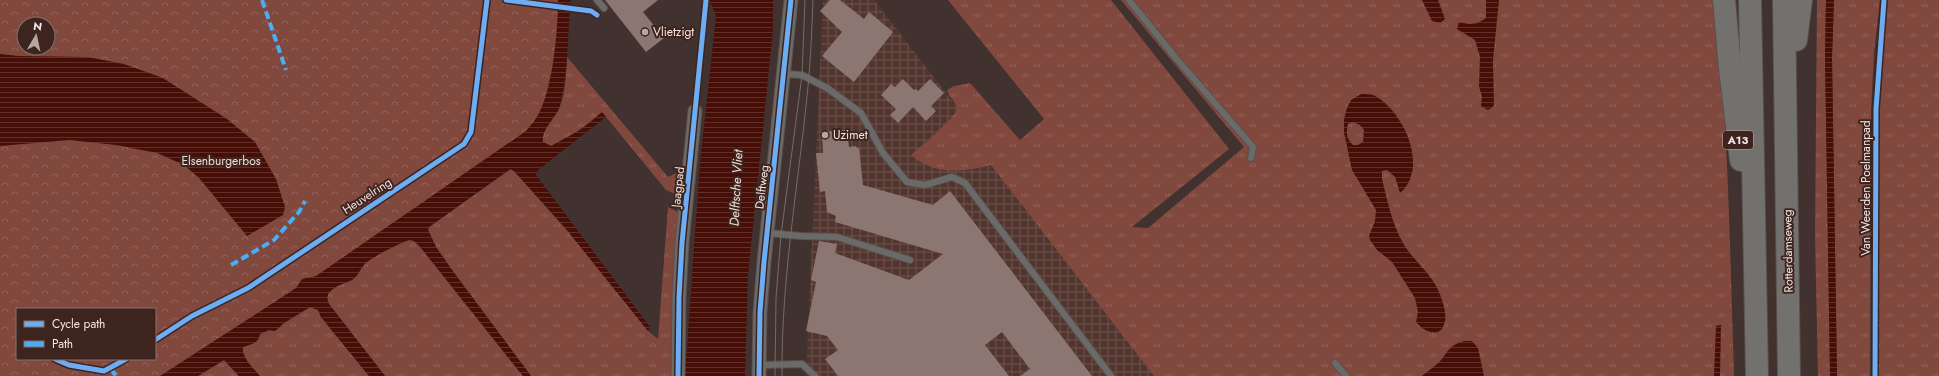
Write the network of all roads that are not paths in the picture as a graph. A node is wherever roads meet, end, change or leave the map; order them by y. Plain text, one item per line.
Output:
1 (597, 0) edge
2 (790, 0) edge
3 (1129, 0) edge
4 (1724, 0) edge
5 (1750, 0) edge
6 (1784, 0) edge
7 (1801, 0) edge
8 (604, 8) dead end
9 (784, 74) junction
10 (695, 112) dead end
11 (1786, 127) junction
12 (1251, 158) dead end
13 (767, 233) junction
14 (910, 260) dead end
15 (1755, 279) junction
16 (1335, 363) dead end
17 (759, 370) edge
18 (678, 376) edge
19 (815, 376) edge
20 (1111, 376) edge
21 (1346, 376) edge
22 (1757, 376) edge
23 (1790, 376) edge

1 - 8 lane
2 - 9 street, Delftweg
3 - 12 lane
4 - 15 highway, A13
5 - 15 highway, A13
6 - 11 highway
7 - 11 highway
9 - 13 street, Delftweg
9 - 20 lane
10 - 18 street, Jaagpad
11 - 23 highway, Rotterdamseweg
13 - 14 lane
13 - 17 street, Delftweg
15 - 22 highway, A13
16 - 21 lane
17 - 19 lane

